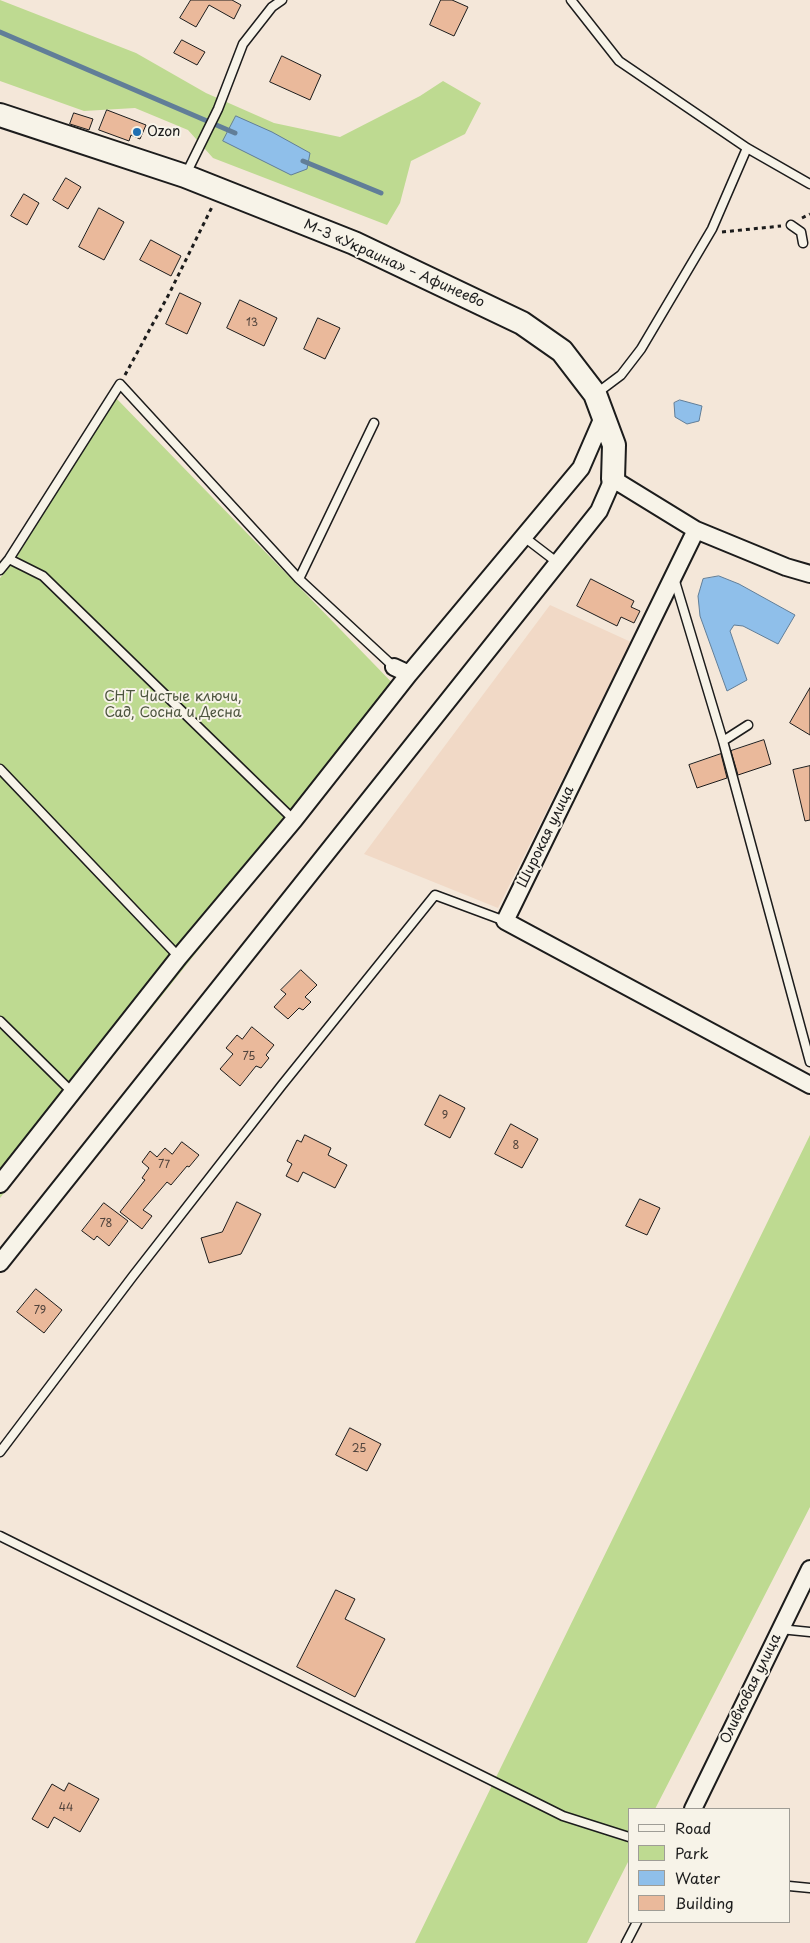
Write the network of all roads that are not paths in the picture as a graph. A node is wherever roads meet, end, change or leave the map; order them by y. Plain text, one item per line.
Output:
1 (282, 0) edge
2 (571, 0) edge
3 (0, 115) edge
4 (747, 148) junction
5 (185, 176) junction
6 (810, 184) edge
7 (791, 225) road end
8 (803, 243) dead end
9 (595, 394) junction
10 (604, 415) junction
11 (374, 423) dead end
12 (613, 479) junction
13 (696, 530) junction
14 (524, 537) junction
15 (9, 559) junction
16 (558, 563) junction
17 (0, 570) edge
18 (810, 574) edge
19 (674, 576) junction
20 (299, 579) junction
21 (402, 671) junction
22 (748, 725) dead end
23 (723, 741) junction
24 (0, 769) edge
25 (294, 820) junction
26 (504, 921) junction
27 (179, 957) junction
28 (0, 1021) edge
29 (810, 1062) edge
30 (810, 1085) edge
31 (73, 1093) junction
32 (0, 1184) edge
33 (0, 1263) edge
34 (0, 1452) edge
35 (0, 1536) edge
36 (810, 1569) edge
37 (780, 1629) junction
38 (810, 1632) edge
39 (693, 1808) edge
40 (628, 1837) edge
41 (790, 1886) edge
42 (810, 1888) edge
43 (636, 1923) edge
44 (626, 1943) edge

1 - 5 lane
2 - 4 lane
3 - 5 street, М-3 «Украина» – Афинеево
4 - 6 lane
4 - 9 lane
5 - 9 street, М-3 «Украина» – Афинеево
7 - 8 lane
9 - 10 street, М-3 «Украина» – Афинеево
10 - 12 street, М-3 «Украина» – Афинеево
10 - 14 street
11 - 20 lane
12 - 13 street
12 - 16 street
13 - 18 street
13 - 19 street, Широкая улица
14 - 16 lane
14 - 21 street
15 - 17 lane
15 - 20 lane
15 - 25 lane
16 - 33 street
19 - 23 lane
19 - 26 street, Широкая улица
20 - 21 lane
21 - 25 street
22 - 23 lane
23 - 29 lane
24 - 27 lane
25 - 27 street
26 - 30 street
26 - 34 lane
27 - 31 street
28 - 31 lane
31 - 32 street
35 - 40 lane
36 - 37 street, Оливковая улица
37 - 38 lane
37 - 39 street, Оливковая улица
41 - 42 lane
43 - 44 lane

